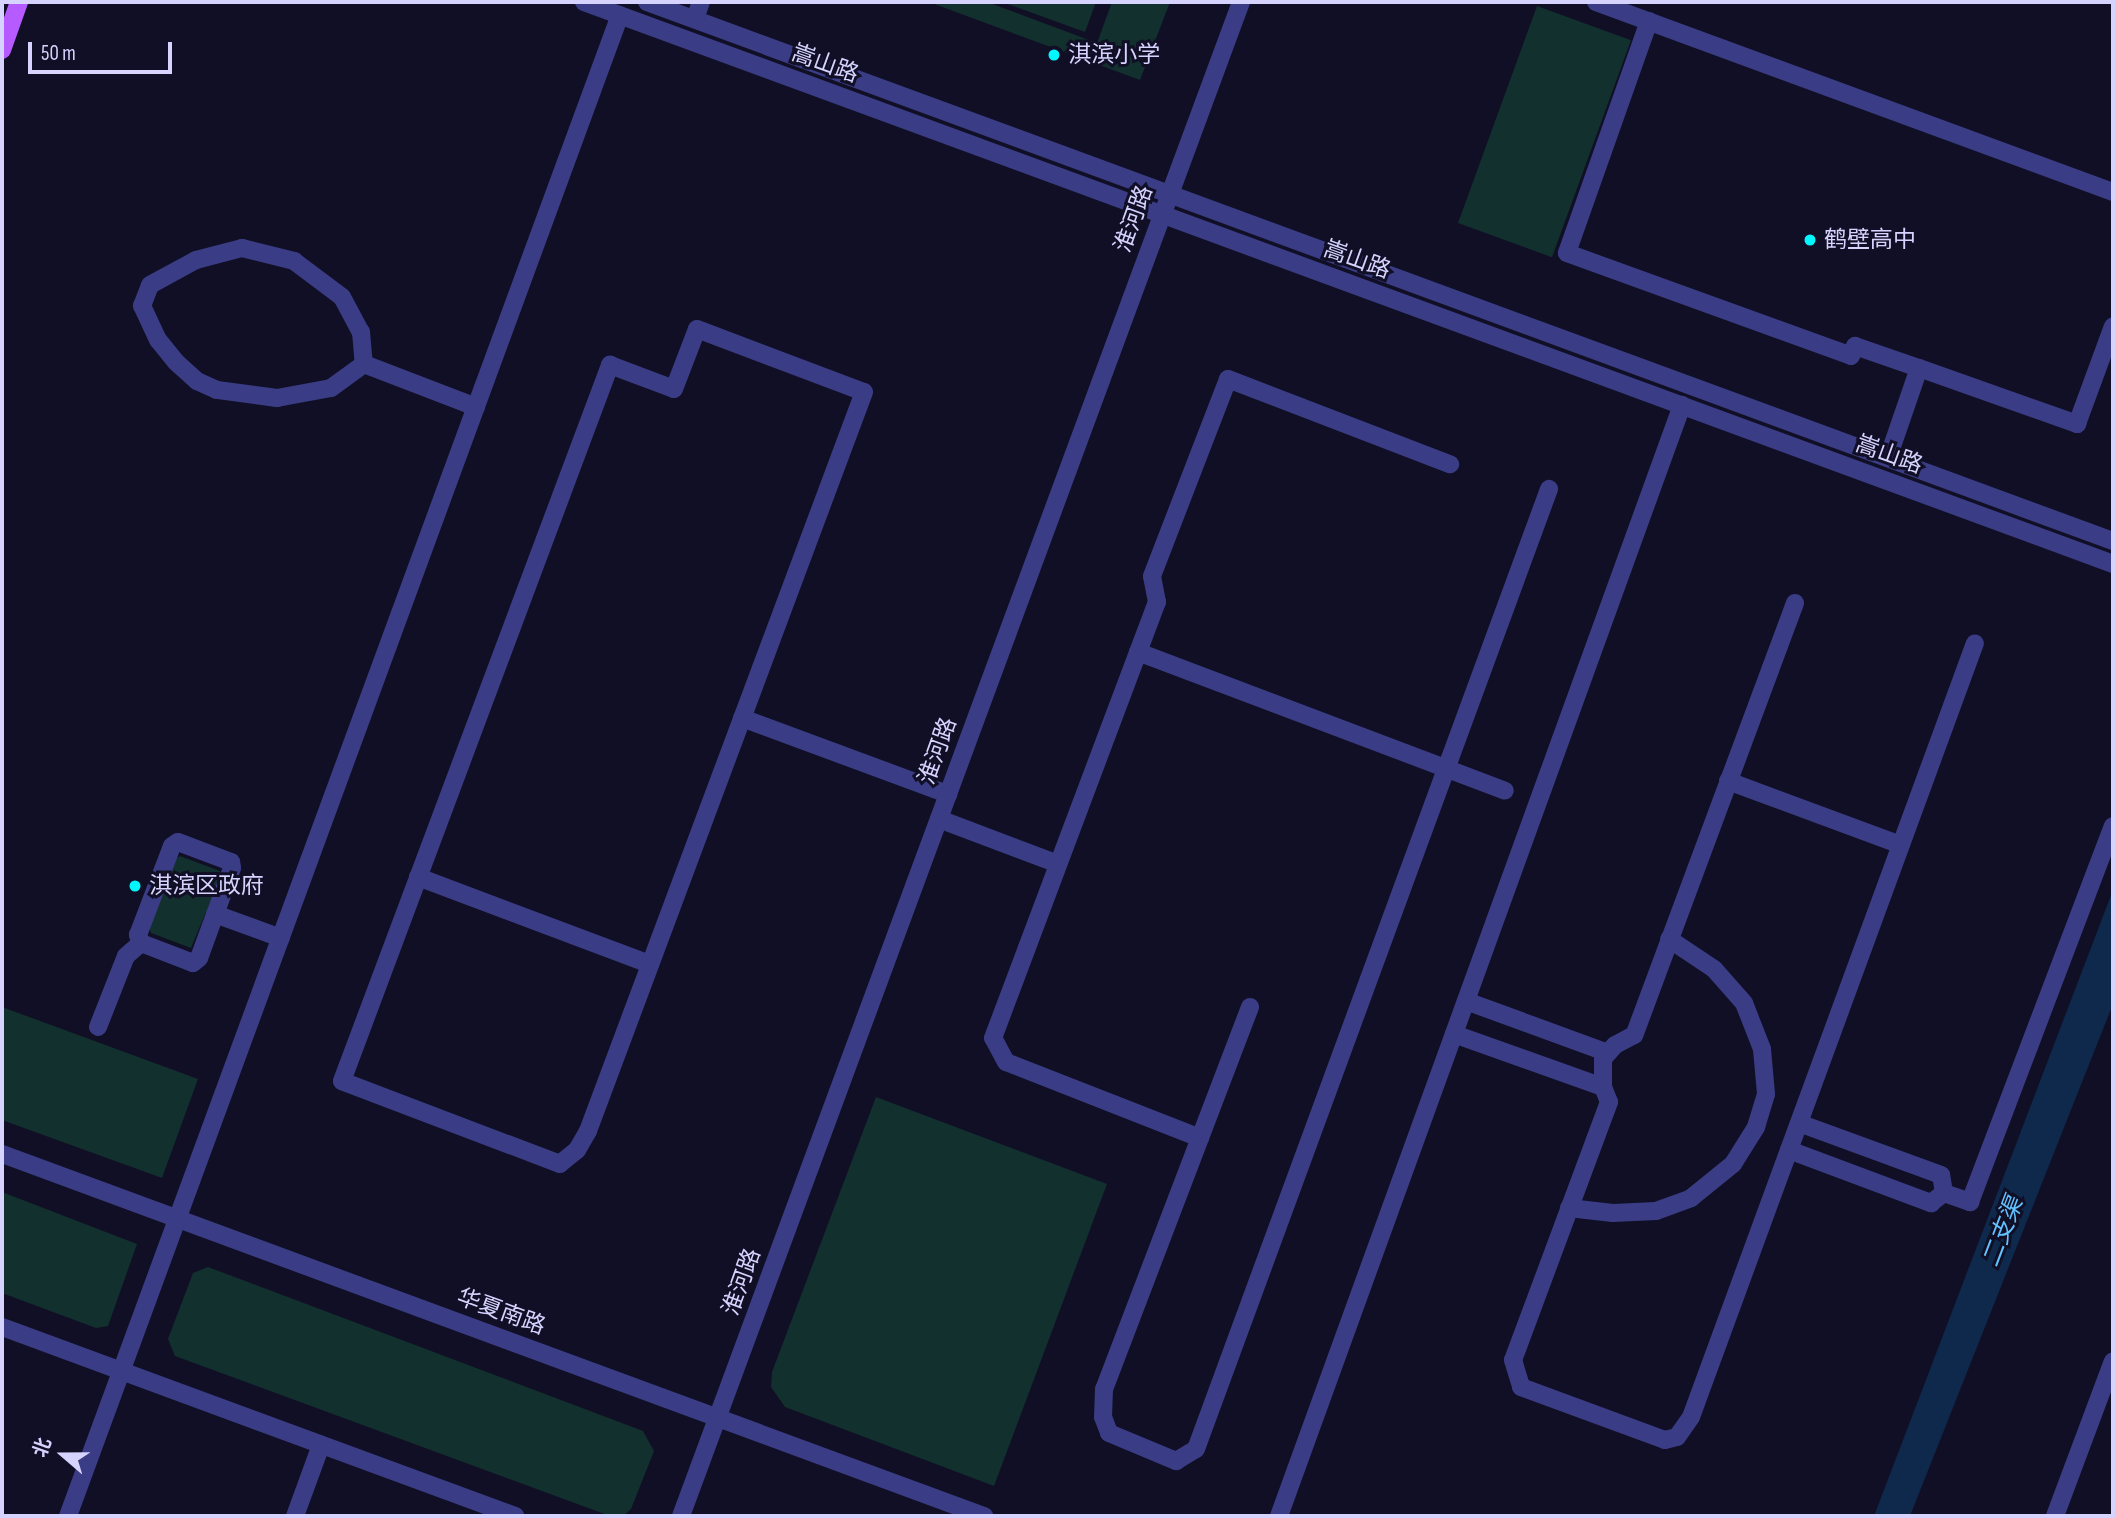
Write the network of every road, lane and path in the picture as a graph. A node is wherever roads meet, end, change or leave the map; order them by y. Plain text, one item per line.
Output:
1 (19, 2) edge
2 (584, 2) edge
3 (647, 2) edge
4 (701, 2) edge
5 (1241, 2) edge
6 (1597, 2) edge
7 (620, 15) junction
8 (695, 19) junction
9 (1649, 21) junction
10 (2, 50) edge
11 (2113, 192) edge
12 (1170, 194) junction
13 (1162, 214) junction
14 (2113, 326) edge
15 (364, 364) junction
16 (1919, 368) junction
17 (1682, 405) junction
18 (476, 407) junction
19 (1888, 458) junction
20 (1450, 464) dead end
21 (1549, 489) dead end
22 (2113, 541) edge
23 (2113, 564) edge
24 (1795, 603) dead end
25 (1975, 643) dead end
26 (1138, 652) junction
27 (742, 718) junction
28 (1446, 768) junction
29 (1728, 780) junction
30 (1505, 791) dead end
31 (948, 794) junction
32 (939, 819) junction
33 (2113, 826) edge
34 (1901, 845) junction
35 (1058, 864) junction
36 (418, 877) junction
37 (215, 914) junction
38 (281, 938) junction
39 (1669, 939) junction
40 (141, 943) junction
41 (650, 964) junction
42 (1466, 1001) junction
43 (1250, 1007) dead end
44 (98, 1027) dead end
45 (1454, 1034) junction
46 (1608, 1053) junction
47 (1603, 1087) junction
48 (1799, 1123) junction
49 (1200, 1138) junction
50 (1789, 1150) junction
51 (2, 1154) edge
52 (1944, 1193) junction
53 (1569, 1208) junction
54 (178, 1219) junction
55 (2, 1327) edge
56 (2113, 1361) edge
57 (121, 1371) junction
58 (718, 1418) junction
59 (321, 1445) junction
60 (68, 1516) edge
61 (295, 1516) edge
62 (515, 1516) edge
63 (681, 1516) edge
64 (984, 1516) edge
65 (1279, 1516) edge
66 (2055, 1516) edge

1 - 10 main road
2 - 7 street, 嵩山路
3 - 8 street, 嵩山路
4 - 8 street
5 - 12 street, 淮河路
6 - 9 street
7 - 13 street, 嵩山路
7 - 18 street
8 - 12 street, 嵩山路
9 - 11 street
9 - 16 street
12 - 13 street, 淮河路
12 - 19 street, 嵩山路
13 - 17 street, 嵩山路
13 - 31 street, 淮河路
14 - 16 street
15 - 15 street
15 - 18 street
16 - 19 street
17 - 23 street, 嵩山路
17 - 42 street
18 - 38 street
19 - 22 street, 嵩山路
20 - 26 street
21 - 28 street
24 - 29 street
25 - 34 street
26 - 28 street
26 - 35 street
27 - 31 street
27 - 36 street
27 - 41 street
28 - 30 street
28 - 49 street
29 - 34 street
29 - 39 street
31 - 32 street, 淮河路
32 - 35 street
32 - 58 street, 淮河路
33 - 52 street
34 - 48 street
35 - 49 street
36 - 41 street
36 - 41 street
37 - 38 street
37 - 40 street
37 - 40 street
38 - 54 street
39 - 46 street
39 - 53 street
40 - 44 street
42 - 45 street
42 - 46 street
43 - 49 street
45 - 47 street
45 - 65 street
46 - 47 street
47 - 53 street
48 - 50 street
48 - 52 street
50 - 52 street
50 - 53 street
51 - 54 street, 华夏南路
54 - 57 street
54 - 58 street, 华夏南路
55 - 57 street
56 - 66 street
57 - 59 street
57 - 60 street
58 - 63 street, 淮河路
58 - 64 street, 华夏南路
59 - 61 street
59 - 62 street

